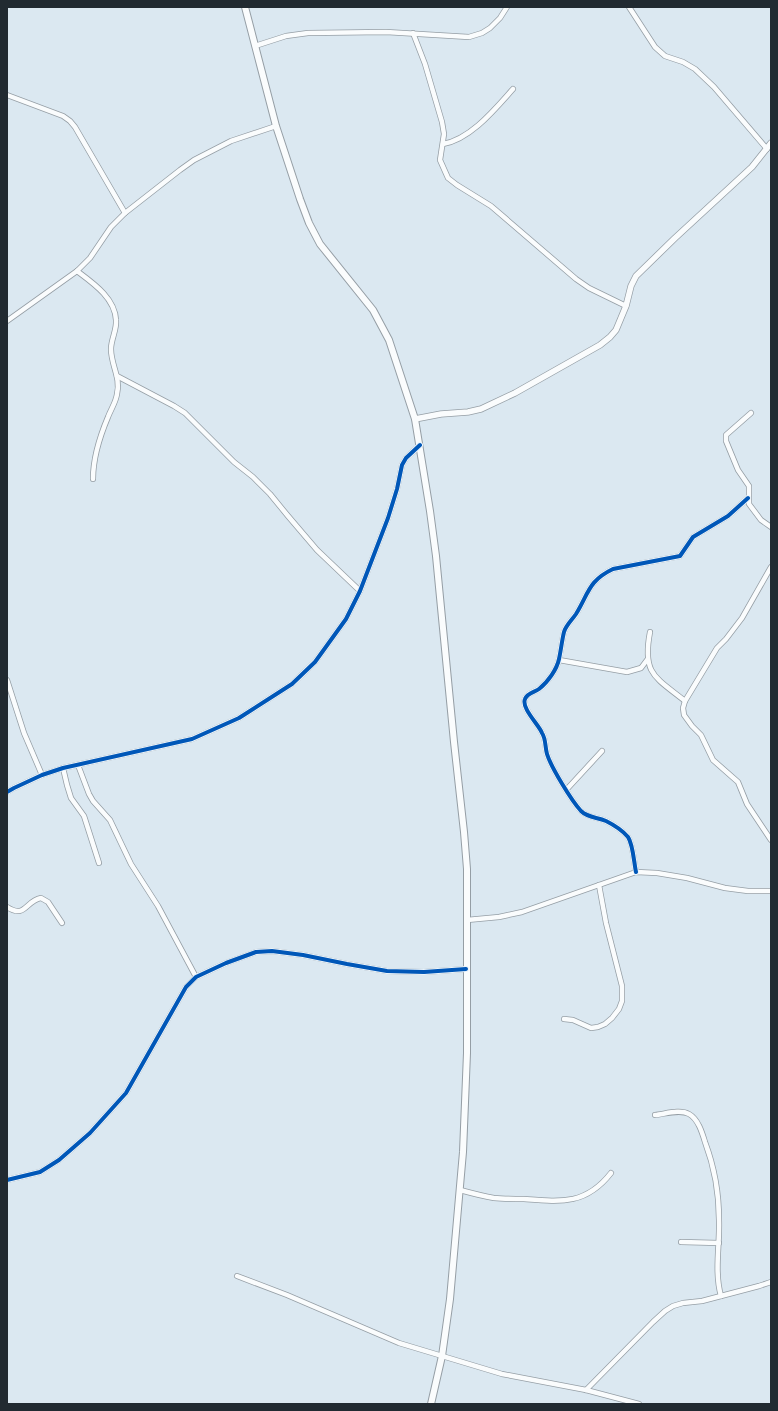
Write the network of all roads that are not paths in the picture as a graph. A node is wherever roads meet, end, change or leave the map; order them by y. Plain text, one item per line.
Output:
1 (245, 7) edge
2 (507, 7) edge
3 (630, 7) edge
4 (413, 34) junction
5 (255, 46) junction
6 (513, 88) dead end
7 (7, 94) edge
8 (276, 126) junction
9 (771, 143) edge
10 (443, 144) junction
11 (766, 149) junction
12 (125, 214) junction
13 (77, 271) junction
14 (626, 306) junction
15 (7, 321) edge
16 (117, 376) junction
17 (751, 413) dead end
18 (415, 419) junction
19 (420, 445) junction
20 (93, 479) dead end
21 (748, 498) junction
22 (771, 527) edge
23 (771, 567) edge
24 (360, 591) junction
25 (650, 632) dead end
26 (559, 660) junction
27 (647, 660) junction
28 (7, 680) edge
29 (685, 701) junction
30 (602, 751) dead end
31 (78, 764) junction
32 (63, 768) junction
33 (42, 775) junction
34 (566, 790) junction
35 (7, 792) edge
36 (771, 840) edge
37 (99, 863) dead end
38 (636, 872) junction
39 (599, 885) junction
40 (771, 891) edge
41 (7, 907) edge
42 (467, 920) junction
43 (62, 923) dead end
44 (466, 970) junction
45 (196, 977) junction
46 (564, 1019) dead end
47 (656, 1115) dead end
48 (611, 1173) dead end
49 (7, 1180) edge
50 (460, 1190) junction
51 (681, 1242) dead end
52 (719, 1243) junction
53 (237, 1276) dead end
54 (771, 1282) edge
55 (721, 1296) junction
56 (442, 1356) junction
57 (586, 1390) junction
58 (431, 1404) edge
59 (639, 1404) edge

1 - 5 main road
2 - 4 street
3 - 11 street
4 - 5 street
4 - 10 street
5 - 8 main road
6 - 10 street
7 - 12 street
8 - 12 street
8 - 18 main road
9 - 11 street
10 - 14 street
11 - 14 street
12 - 13 street
13 - 15 street
13 - 16 street
14 - 18 street
16 - 20 street
16 - 24 street
17 - 21 street
18 - 19 main road
19 - 24 street
19 - 42 main road
21 - 22 street
21 - 26 street
23 - 29 street
24 - 31 street
25 - 27 street
26 - 27 street
26 - 34 street
27 - 29 street
28 - 33 street
29 - 36 street
30 - 34 street
31 - 32 street
31 - 45 street
32 - 33 street
32 - 37 street
33 - 35 street
34 - 38 street
38 - 39 street
38 - 40 street
39 - 42 street
39 - 46 street
41 - 43 street
42 - 44 main road
44 - 45 street
44 - 50 main road
45 - 49 street
47 - 52 street
48 - 50 street
50 - 56 main road
51 - 52 street
52 - 55 street
53 - 56 street
54 - 55 street
55 - 57 street
56 - 57 street
56 - 58 main road
57 - 59 street

